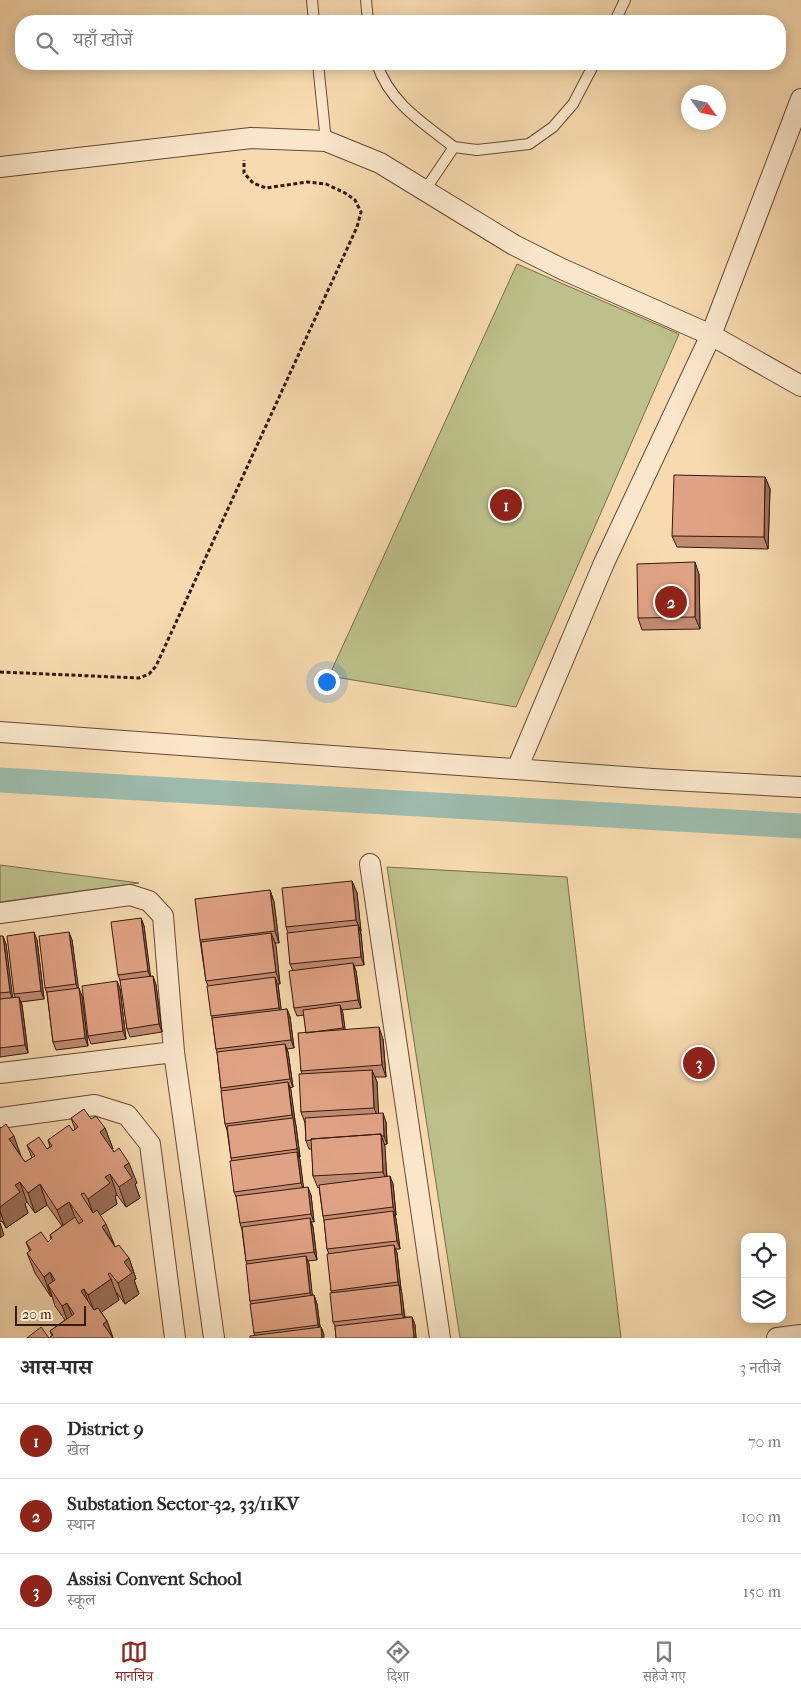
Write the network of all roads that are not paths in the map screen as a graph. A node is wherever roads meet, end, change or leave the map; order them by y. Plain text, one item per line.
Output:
1 (312, 0) edge
2 (366, 0) edge
3 (625, 0) edge
4 (313, 15) edge
5 (367, 15) edge
6 (618, 15) edge
7 (319, 70) edge
8 (380, 70) edge
9 (591, 70) edge
10 (801, 99) edge
11 (326, 141) junction
12 (454, 148) junction
13 (0, 167) edge
14 (425, 190) junction
15 (712, 335) junction
16 (801, 386) edge
17 (0, 732) edge
18 (516, 769) junction
19 (801, 787) edge
20 (370, 864) dead end
21 (0, 913) edge
22 (174, 1052) junction
23 (0, 1072) edge
24 (0, 1118) edge
25 (801, 1335) edge
26 (175, 1338) edge
27 (214, 1338) edge
28 (440, 1338) edge
29 (777, 1338) edge

1 - 4 lane
2 - 5 lane
3 - 6 lane
7 - 11 lane
8 - 12 lane
9 - 12 lane
10 - 15 street
11 - 13 street
11 - 14 street
12 - 14 lane
14 - 15 street
15 - 16 street
15 - 18 street
17 - 18 street
18 - 19 street
20 - 28 street
21 - 22 street
22 - 23 street
22 - 27 street
24 - 26 street
25 - 29 street

